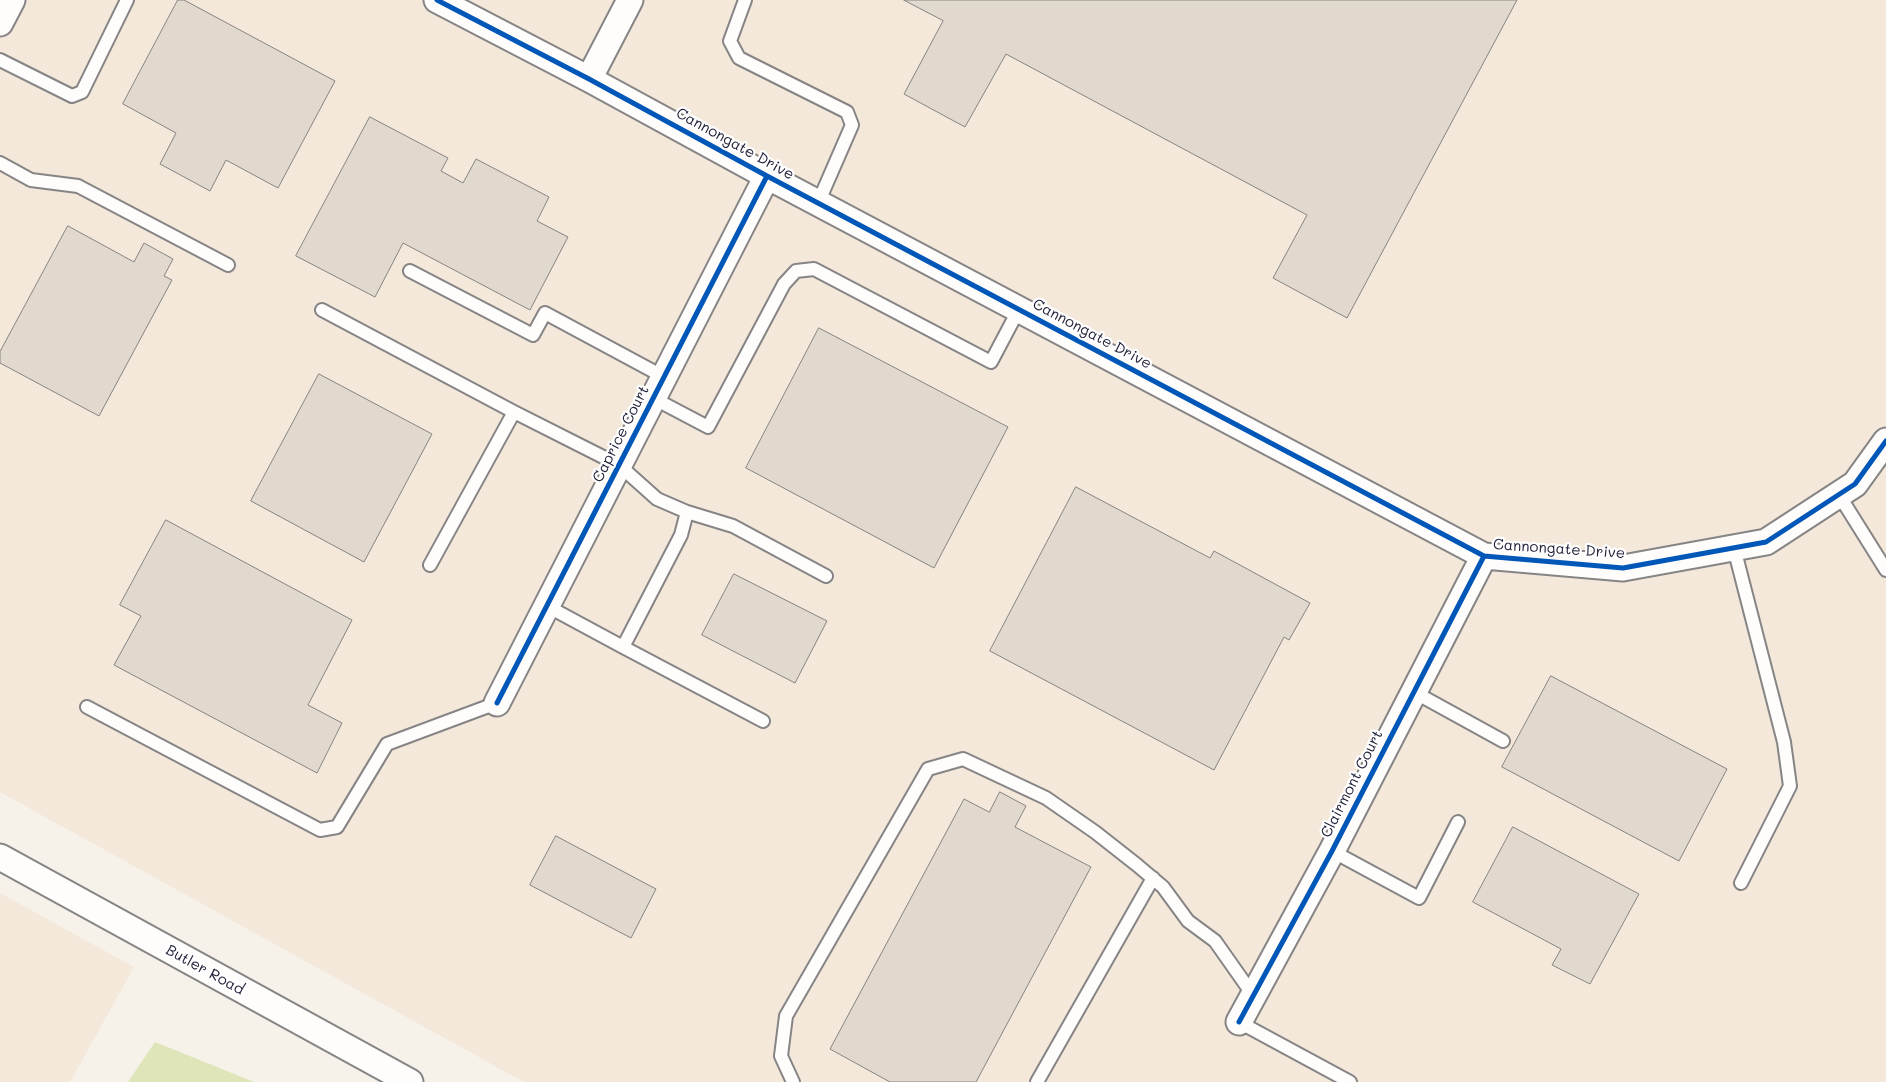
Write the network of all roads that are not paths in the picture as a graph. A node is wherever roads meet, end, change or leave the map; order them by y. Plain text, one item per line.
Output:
1 (12, 0) edge
2 (127, 0) edge
3 (437, 0) edge
4 (630, 0) edge
5 (745, 0) edge
6 (0, 23) edge
7 (0, 60) edge
8 (589, 79) junction
9 (0, 163) edge
10 (768, 176) junction
11 (818, 203) junction
12 (228, 265) dead end
13 (410, 270) dead end
14 (1019, 309) junction
15 (322, 310) dead end
16 (659, 388) junction
17 (514, 412) junction
18 (1886, 441) edge
19 (619, 465) junction
20 (1839, 495) junction
21 (687, 512) junction
22 (1734, 548) junction
23 (1484, 556) junction
24 (430, 565) dead end
25 (1886, 570) edge
26 (826, 576) dead end
27 (547, 606) junction
28 (623, 647) junction
29 (1414, 692) junction
30 (497, 703) joint
31 (87, 707) dead end
32 (763, 721) dead end
33 (1503, 741) dead end
34 (1458, 822) dead end
35 (1332, 851) junction
36 (0, 857) edge
37 (1153, 878) junction
38 (1741, 883) dead end
39 (1253, 995) junction
40 (1239, 1022) joint
41 (410, 1082) edge
42 (793, 1082) edge
43 (1037, 1082) edge
44 (1350, 1082) edge

1 - 6 street
2 - 7 lane
3 - 8 street, Cannongate Drive
4 - 8 street
5 - 11 lane
8 - 10 street, Cannongate Drive
9 - 12 lane
10 - 11 street, Cannongate Drive
10 - 16 street, Caprice Court
11 - 14 street, Cannongate Drive
13 - 16 lane
14 - 16 lane
14 - 23 street, Cannongate Drive
15 - 17 lane
16 - 19 street, Caprice Court
17 - 19 lane
17 - 24 lane
18 - 20 street
19 - 21 lane
19 - 27 street, Caprice Court
20 - 22 street, Cannongate Drive
20 - 25 lane
21 - 26 lane
21 - 28 lane
22 - 23 street, Cannongate Drive
22 - 38 lane
23 - 29 street, Clairmont Court
27 - 28 lane
27 - 30 street, Caprice Court
28 - 32 lane
29 - 33 lane
29 - 35 street, Clairmont Court
30 - 31 lane
34 - 35 lane
35 - 39 street, Clairmont Court
36 - 41 street, Butler Road
37 - 39 lane
37 - 42 lane
37 - 43 lane
39 - 40 street, Clairmont Court
40 - 44 lane

